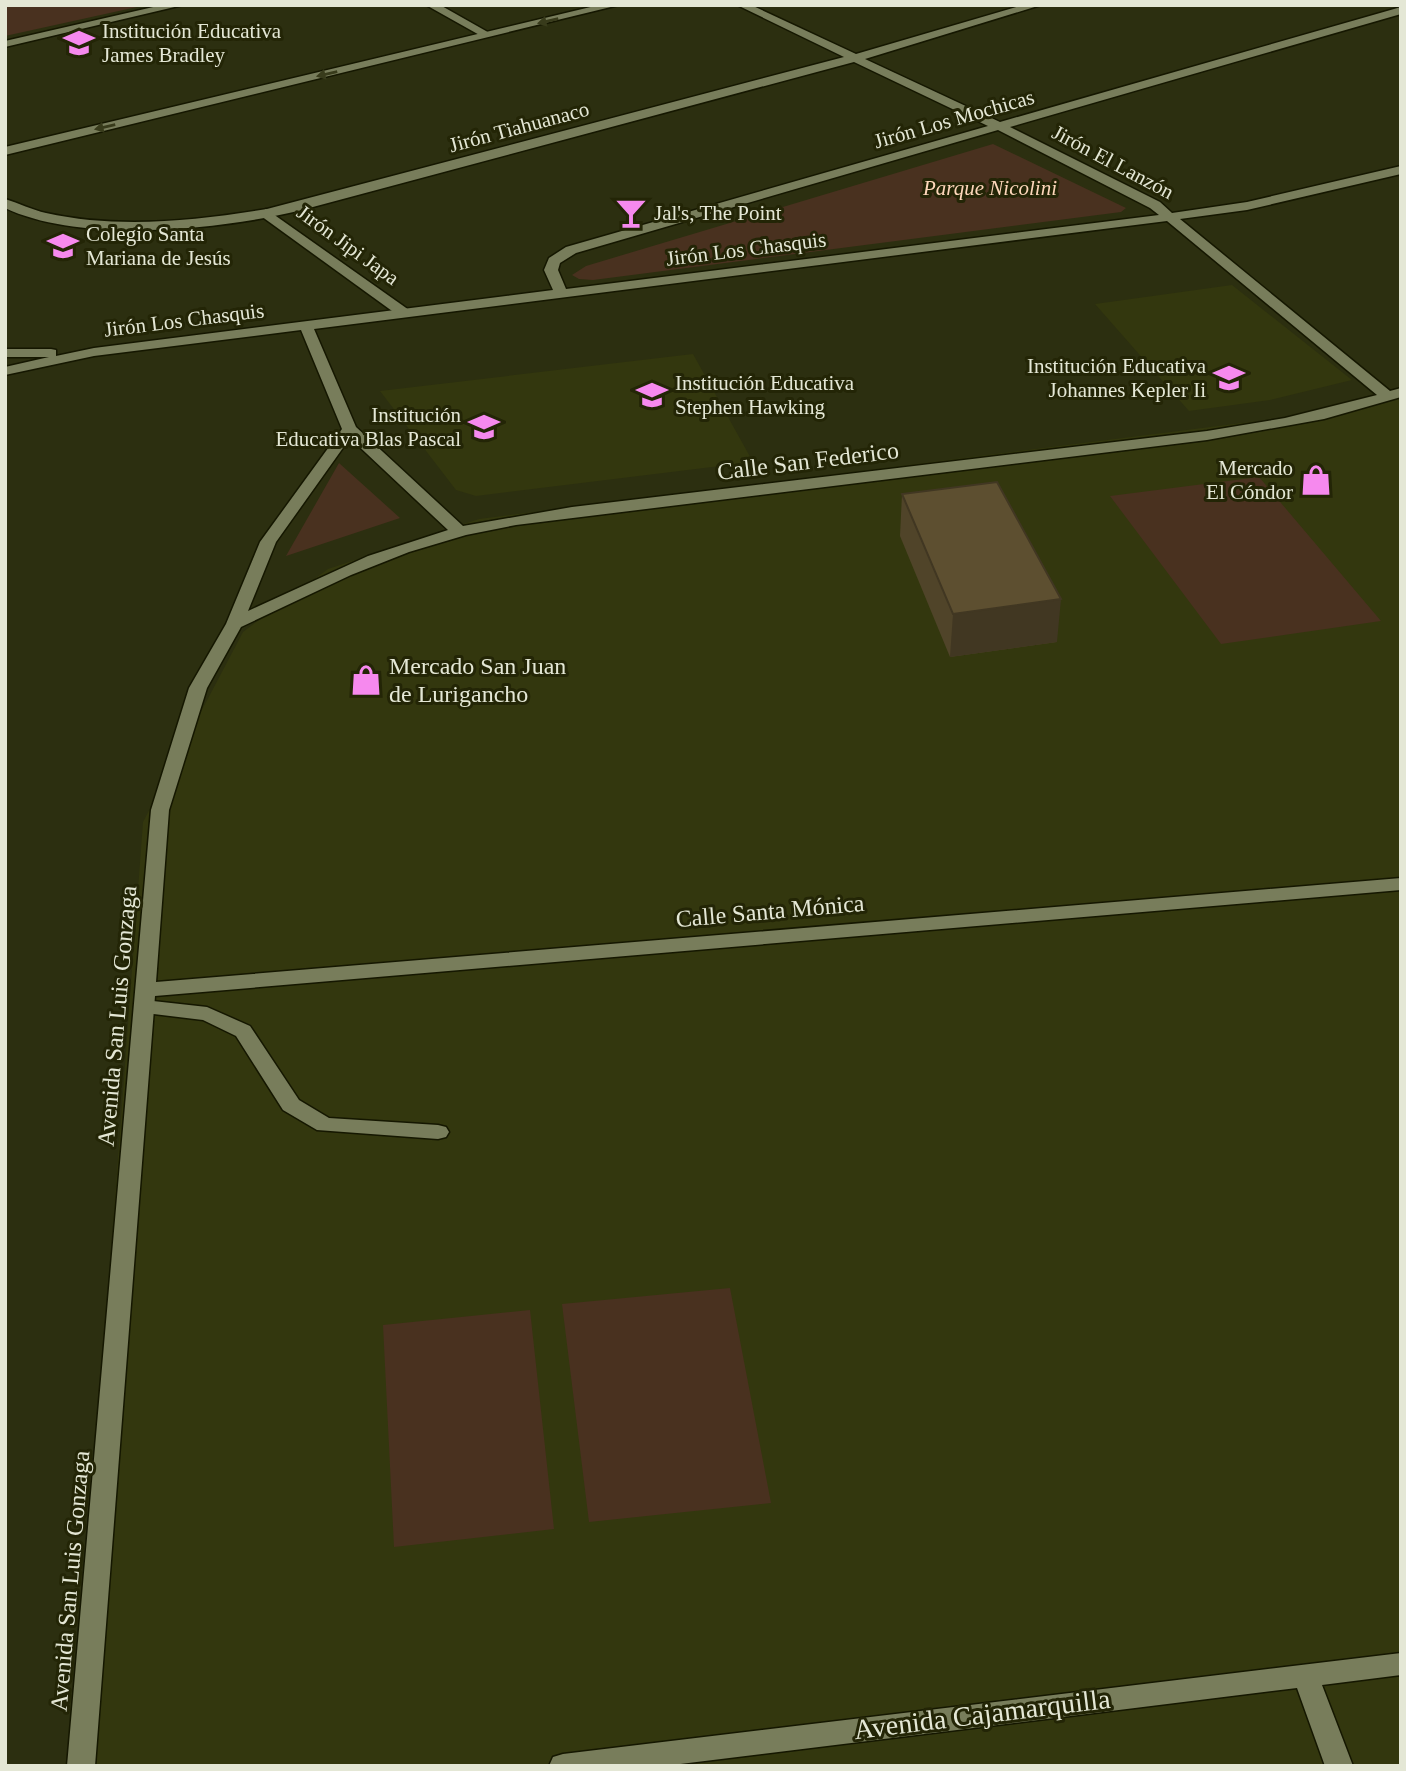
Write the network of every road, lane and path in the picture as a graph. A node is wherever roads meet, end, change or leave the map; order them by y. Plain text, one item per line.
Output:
1 (178, 5) edge
2 (431, 5) edge
3 (614, 5) edge
4 (742, 5) edge
5 (1036, 5) edge
6 (1401, 10) edge
7 (487, 35) junction
8 (5, 44) edge
9 (855, 58) junction
10 (999, 126) junction
11 (5, 150) edge
12 (1401, 170) edge
13 (5, 202) edge
14 (266, 213) junction
15 (1171, 217) junction
16 (561, 294) junction
17 (404, 313) junction
18 (306, 326) junction
19 (94, 352) junction
20 (5, 353) edge
21 (5, 371) edge
22 (1394, 395) edge
23 (349, 429) junction
24 (460, 531) junction
25 (234, 624) junction
26 (1401, 884) edge
27 (144, 998) junction
28 (438, 1132) dead end
29 (1401, 1664) edge
30 (1305, 1674) junction
31 (81, 1766) edge
32 (563, 1766) edge
33 (1339, 1766) edge

1 - 8 street
2 - 7 street
3 -> 7 street
4 - 9 street, Jirón El Lanzón
5 - 9 street, Jirón Tiahuanaco
6 - 10 street, Jirón Los Mochicas
7 -> 11 street
9 - 10 street, Jirón El Lanzón
9 - 14 street, Jirón Tiahuanaco
10 - 15 street, Jirón El Lanzón
10 - 16 street, Jirón Los Mochicas
12 - 15 street, Jirón Los Chasquis
13 - 14 street, Jirón Tiahuanaco
14 - 17 street, Jirón Jipi Japa
15 - 16 street, Jirón Los Chasquis
15 - 22 street, Jirón El Lanzón
16 - 17 street, Jirón Los Chasquis
17 - 18 street, Jirón Los Chasquis
18 - 19 street, Jirón Los Chasquis
18 - 23 street
19 - 20 street, Jirón Los Chasquis
19 - 21 street, Jirón Los Chasquis
22 - 24 street, Calle San Federico
23 - 24 street
23 - 25 street, Avenida San Luis Gonzaga
24 - 25 street, Calle San Federico
25 - 27 street, Avenida San Luis Gonzaga
26 - 27 street, Calle Santa Mónica
27 - 28 street
27 - 31 street, Avenida San Luis Gonzaga
29 - 30 street, Avenida Cajamarquilla
30 - 32 street, Avenida Cajamarquilla
30 - 33 street

